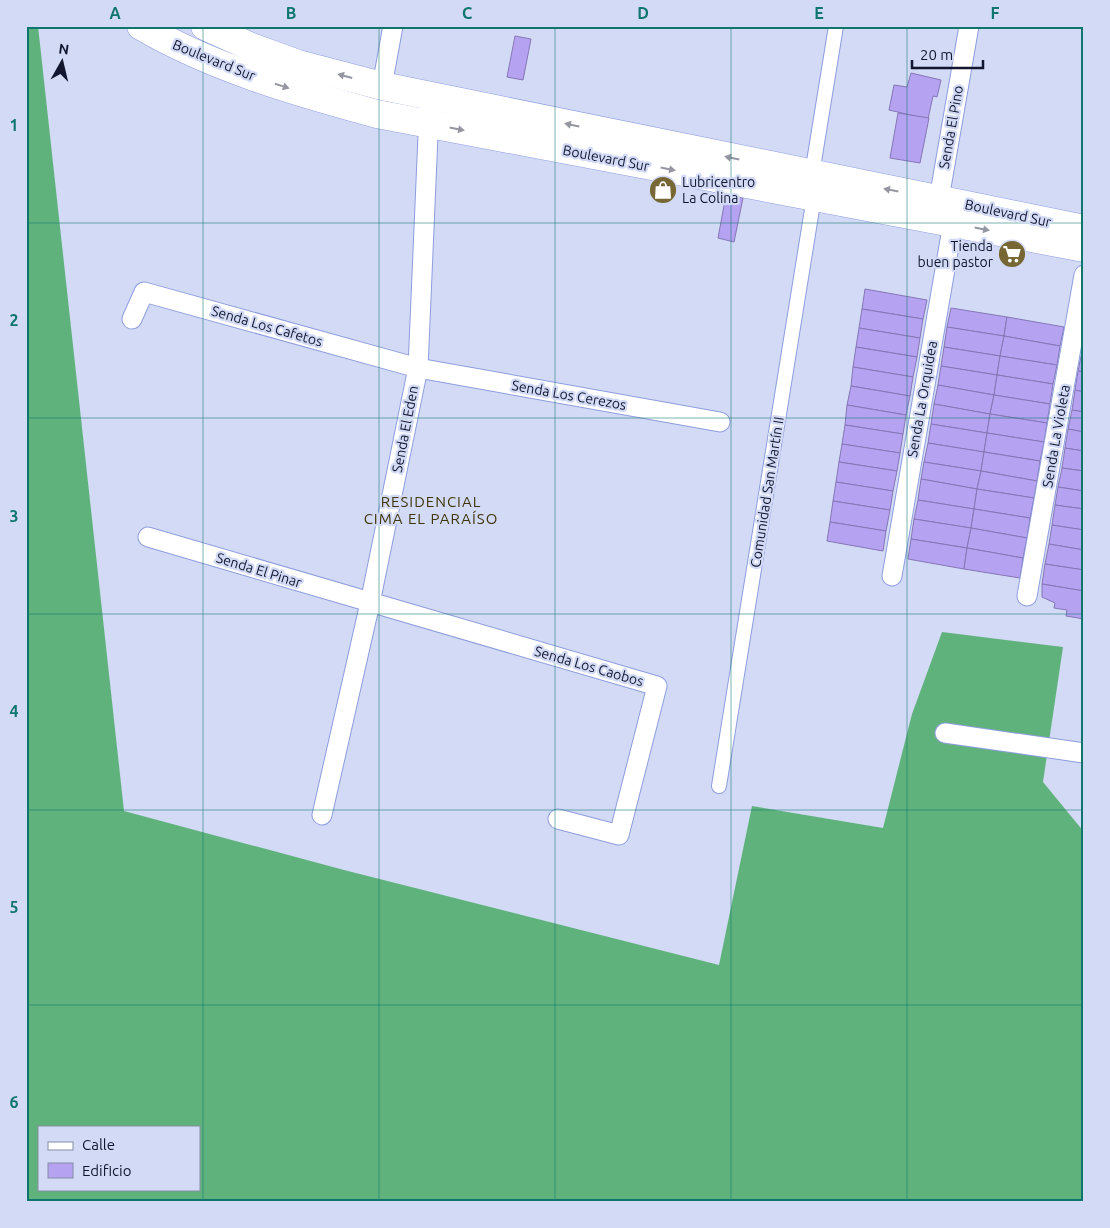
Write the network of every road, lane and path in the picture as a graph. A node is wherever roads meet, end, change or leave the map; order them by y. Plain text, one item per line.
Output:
1 (141, 26) edge
2 (205, 26) edge
3 (393, 26) edge
4 (836, 26) edge
5 (969, 26) edge
6 (382, 86) junction
7 (430, 96) junction
8 (428, 124) junction
9 (813, 186) junction
10 (939, 199) junction
11 (953, 223) junction
12 (1083, 230) edge
13 (1084, 275) edge
14 (132, 319) dead end
15 (418, 368) junction
16 (720, 422) dead end
17 (148, 537) dead end
18 (892, 576) dead end
19 (1027, 596) dead end
20 (370, 603) junction
21 (945, 733) dead end
22 (1084, 753) edge
23 (719, 786) dead end
24 (322, 815) dead end
25 (558, 819) dead end

1 -> 8 highway, Boulevard Sur
6 -> 2 highway, Boulevard Sur
3 - 6 street
4 - 9 street, Comunidad San Martín II
5 - 10 street, Senda El Pino
6 - 7 highway, Boulevard Sur
7 - 8 street, Senda El Eden
9 -> 7 highway, Boulevard Sur
8 -> 9 highway, Boulevard Sur
8 - 15 street, Senda El Eden
10 -> 9 highway, Boulevard Sur
9 - 11 highway, Boulevard Sur
9 - 23 street, Comunidad San Martín II
10 - 12 highway, Boulevard Sur
11 -> 12 highway, Boulevard Sur
11 - 18 street, Senda La Orquidea
13 - 19 street, Senda La Violeta
14 - 15 street, Senda Los Cafetos
15 - 16 street, Senda Los Cerezos
15 - 20 street, Senda El Eden
17 - 20 street, Senda El Pinar
20 - 24 street, Senda El Eden
20 - 25 street, Senda Los Caobos
21 - 22 street

